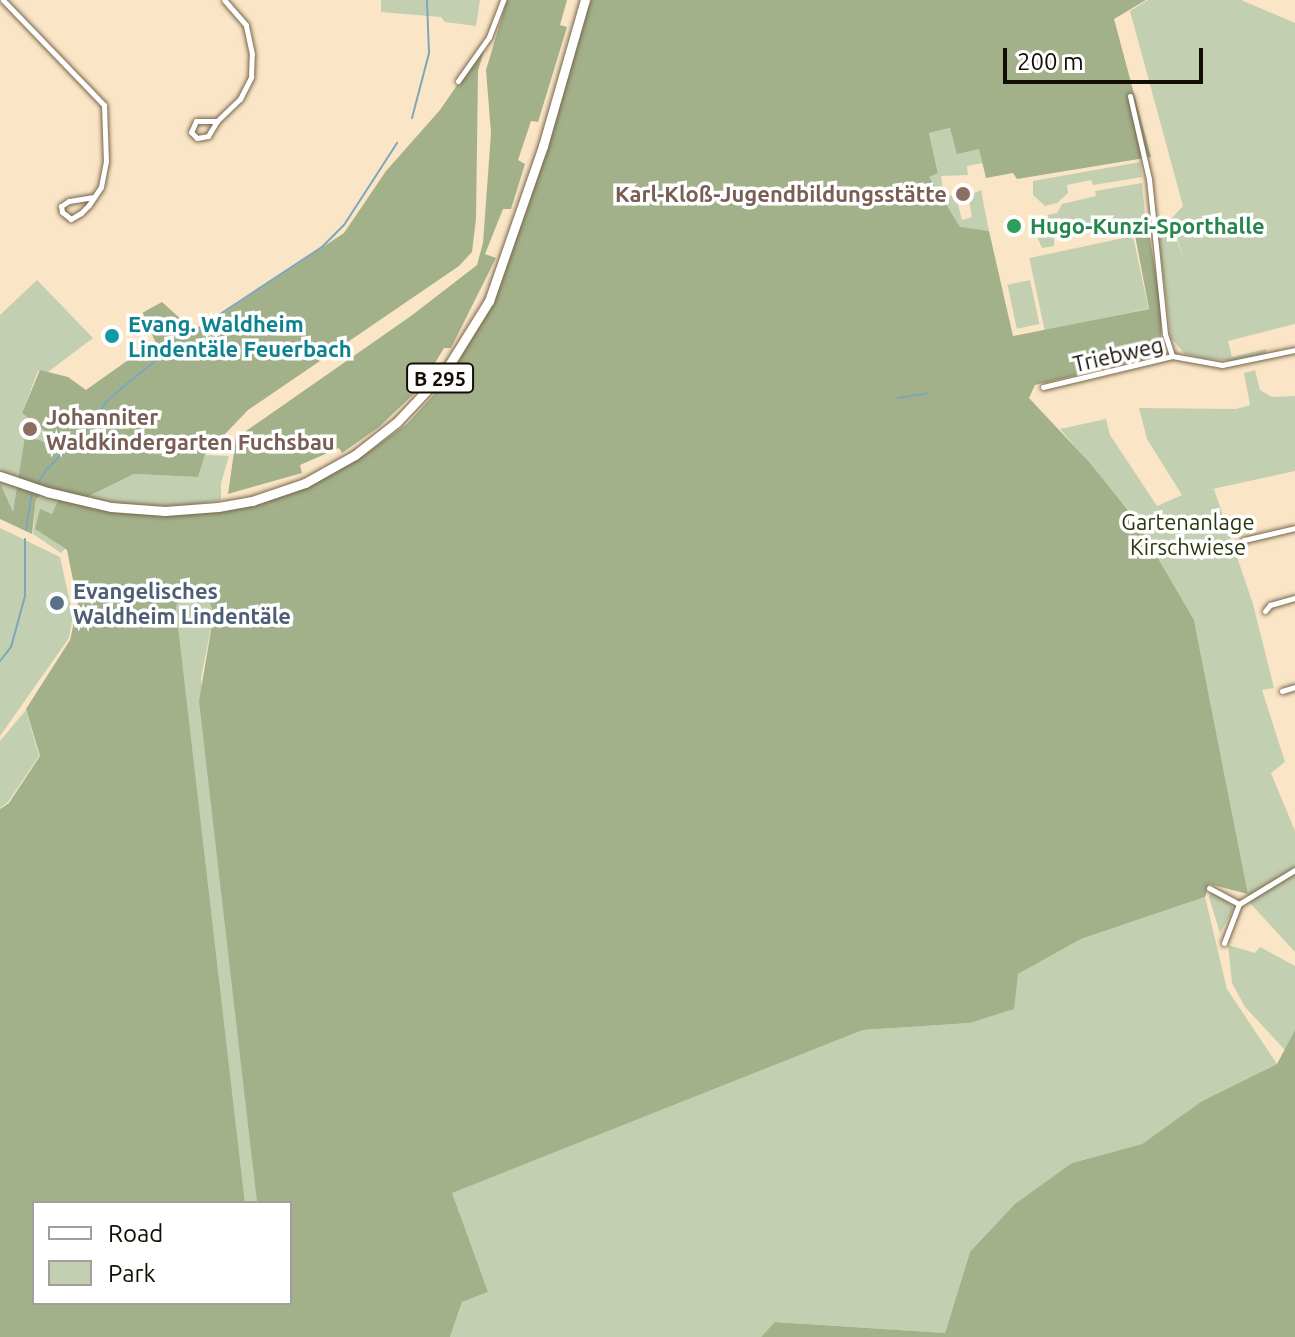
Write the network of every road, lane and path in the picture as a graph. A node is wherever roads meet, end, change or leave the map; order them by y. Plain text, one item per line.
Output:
1 (3, 0) edge
2 (224, 0) edge
3 (503, 0) edge
4 (586, 0) edge
5 (458, 81) dead end
6 (1130, 96) dead end
7 (217, 121) junction
8 (94, 197) junction
9 (1295, 350) edge
10 (1172, 356) junction
11 (1043, 387) dead end
12 (0, 476) edge
13 (1295, 528) edge
14 (1241, 544) dead end
15 (1295, 598) edge
16 (1265, 611) dead end
17 (1295, 687) edge
18 (1282, 691) dead end
19 (1295, 870) edge
20 (1209, 888) dead end
21 (1239, 904) junction
22 (1224, 943) dead end

1 - 8 street
2 - 7 street
3 - 5 street
4 - 12 main road, B 295
6 - 10 street
7 - 7 street
8 - 8 street
9 - 10 street, Triebweg
10 - 11 street, Triebweg
13 - 14 street
15 - 16 street
17 - 18 street
19 - 21 street
20 - 21 street
21 - 22 street

